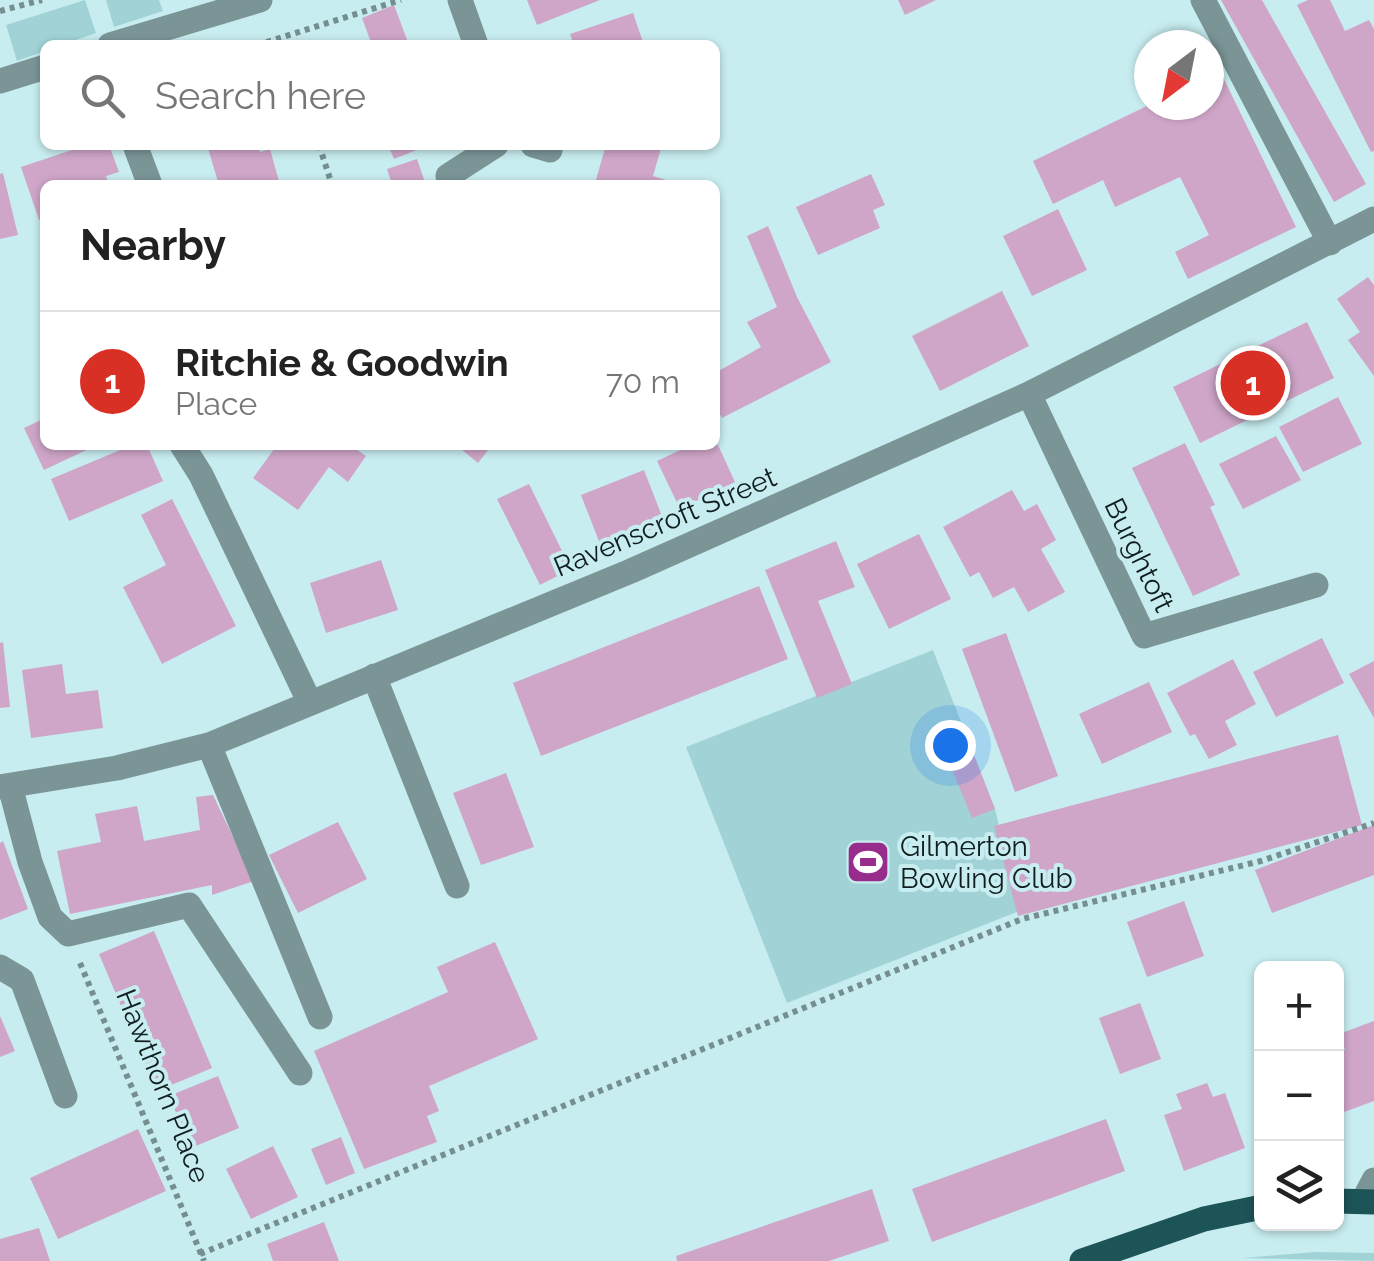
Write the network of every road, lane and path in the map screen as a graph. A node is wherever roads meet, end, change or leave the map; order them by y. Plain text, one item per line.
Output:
1 (42, 0) edge
2 (260, 0) edge
3 (402, 0) edge
4 (460, 0) edge
5 (1202, 0) edge
6 (0, 11) edge
7 (127, 40) edge
8 (273, 40) edge
9 (474, 40) edge
10 (40, 68) edge
11 (0, 81) edge
12 (137, 150) edge
13 (321, 150) edge
14 (488, 150) edge
15 (448, 176) dead end
16 (148, 180) edge
17 (330, 180) edge
18 (1372, 224) edge
19 (1330, 243) junction
20 (1029, 394) junction
21 (185, 450) edge
22 (1316, 585) dead end
23 (374, 676) junction
24 (310, 703) junction
25 (209, 745) junction
26 (5, 787) edge
27 (1374, 823) edge
28 (457, 886) dead end
29 (68, 934) junction
30 (0, 966) edge
31 (320, 1017) dead end
32 (300, 1073) dead end
33 (65, 1096) dead end
34 (1370, 1194) edge
35 (1344, 1199) edge
36 (1254, 1209) edge
37 (202, 1257) edge
38 (1082, 1261) edge

1 - 6 path
2 - 7 street
3 - 8 path
4 - 9 street
5 - 19 street
10 - 11 street
12 - 16 street
13 - 17 path
14 - 15 street
18 - 19 street, Ravenscroft Street
19 - 20 street, Ravenscroft Street
20 - 22 street, Burghtoft
20 - 23 street, Ravenscroft Street
21 - 24 street
23 - 24 street, Ravenscroft Street
23 - 28 street
24 - 25 street, Ravenscroft Street
25 - 26 street, Ravenscroft Street
25 - 31 street
26 - 29 street
27 - 37 path
29 - 32 street
29 - 37 path, Hawthorn Place
30 - 33 street
34 - 35 main road
36 - 38 main road

